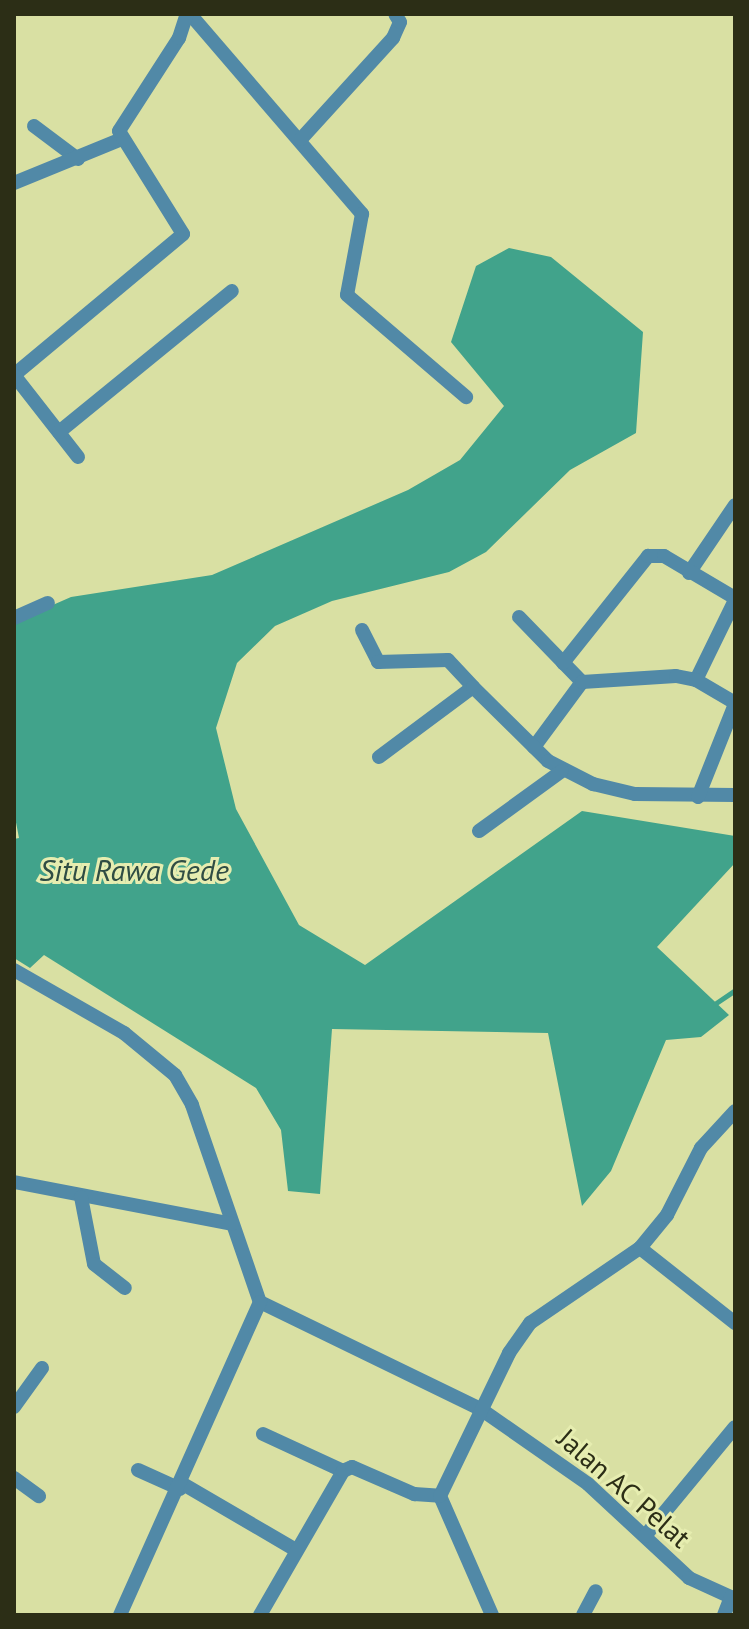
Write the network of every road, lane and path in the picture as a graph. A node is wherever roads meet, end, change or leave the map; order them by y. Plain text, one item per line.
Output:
1 (188, 14) edge
2 (395, 14) edge
3 (34, 126) dead end
4 (122, 139) junction
5 (301, 139) junction
6 (78, 159) junction
7 (14, 183) edge
8 (232, 291) dead end
9 (14, 375) edge
10 (466, 397) dead end
11 (59, 432) junction
12 (78, 457) dead end
13 (735, 505) edge
14 (689, 573) junction
15 (735, 599) edge
16 (48, 603) dead end
17 (519, 617) dead end
18 (14, 618) edge
19 (362, 630) dead end
20 (563, 663) junction
21 (696, 680) junction
22 (582, 682) junction
23 (473, 687) junction
24 (735, 703) edge
25 (534, 747) junction
26 (379, 757) dead end
27 (562, 771) junction
28 (735, 795) edge
29 (698, 797) junction
30 (479, 831) dead end
31 (14, 970) edge
32 (735, 1111) edge
33 (14, 1182) edge
34 (81, 1197) junction
35 (232, 1224) junction
36 (640, 1248) junction
37 (125, 1288) dead end
38 (260, 1302) junction
39 (735, 1323) edge
40 (42, 1368) dead end
41 (14, 1407) edge
42 (482, 1410) junction
43 (735, 1427) edge
44 (263, 1434) dead end
45 (138, 1470) dead end
46 (343, 1471) junction
47 (14, 1478) edge
48 (182, 1487) junction
49 (39, 1496) dead end
50 (440, 1496) junction
51 (645, 1536) junction
52 (296, 1550) junction
53 (596, 1591) dead end
54 (733, 1598) edge
55 (124, 1614) edge
56 (260, 1615) edge
57 (492, 1615) edge
58 (583, 1615) edge
59 (724, 1615) edge

1 - 4 street
1 - 5 street
2 - 5 street
3 - 6 street
4 - 6 street
4 - 9 street
5 - 10 street
6 - 7 street
8 - 11 street
9 - 11 street
11 - 12 street
13 - 14 street
14 - 15 street
14 - 20 street
15 - 21 street
16 - 18 street
17 - 20 street
19 - 23 street
20 - 22 street
21 - 22 street
21 - 24 street
22 - 25 street
23 - 25 street
23 - 26 street
24 - 29 street
25 - 27 street
27 - 29 street
27 - 30 street
28 - 29 street
31 - 35 street
32 - 36 street
33 - 34 street
34 - 35 street
34 - 37 street
35 - 38 street
36 - 39 street
36 - 42 street
38 - 42 street, Jalan AC Pelat
38 - 48 street
40 - 41 street
42 - 50 street
42 - 51 street, Jalan AC Pelat
43 - 51 street
44 - 46 street
45 - 48 street
46 - 50 street
46 - 52 street
47 - 49 street
48 - 52 street
48 - 55 street
50 - 57 street
51 - 54 street, Jalan AC Pelat
52 - 56 street
53 - 58 street
54 - 59 street

